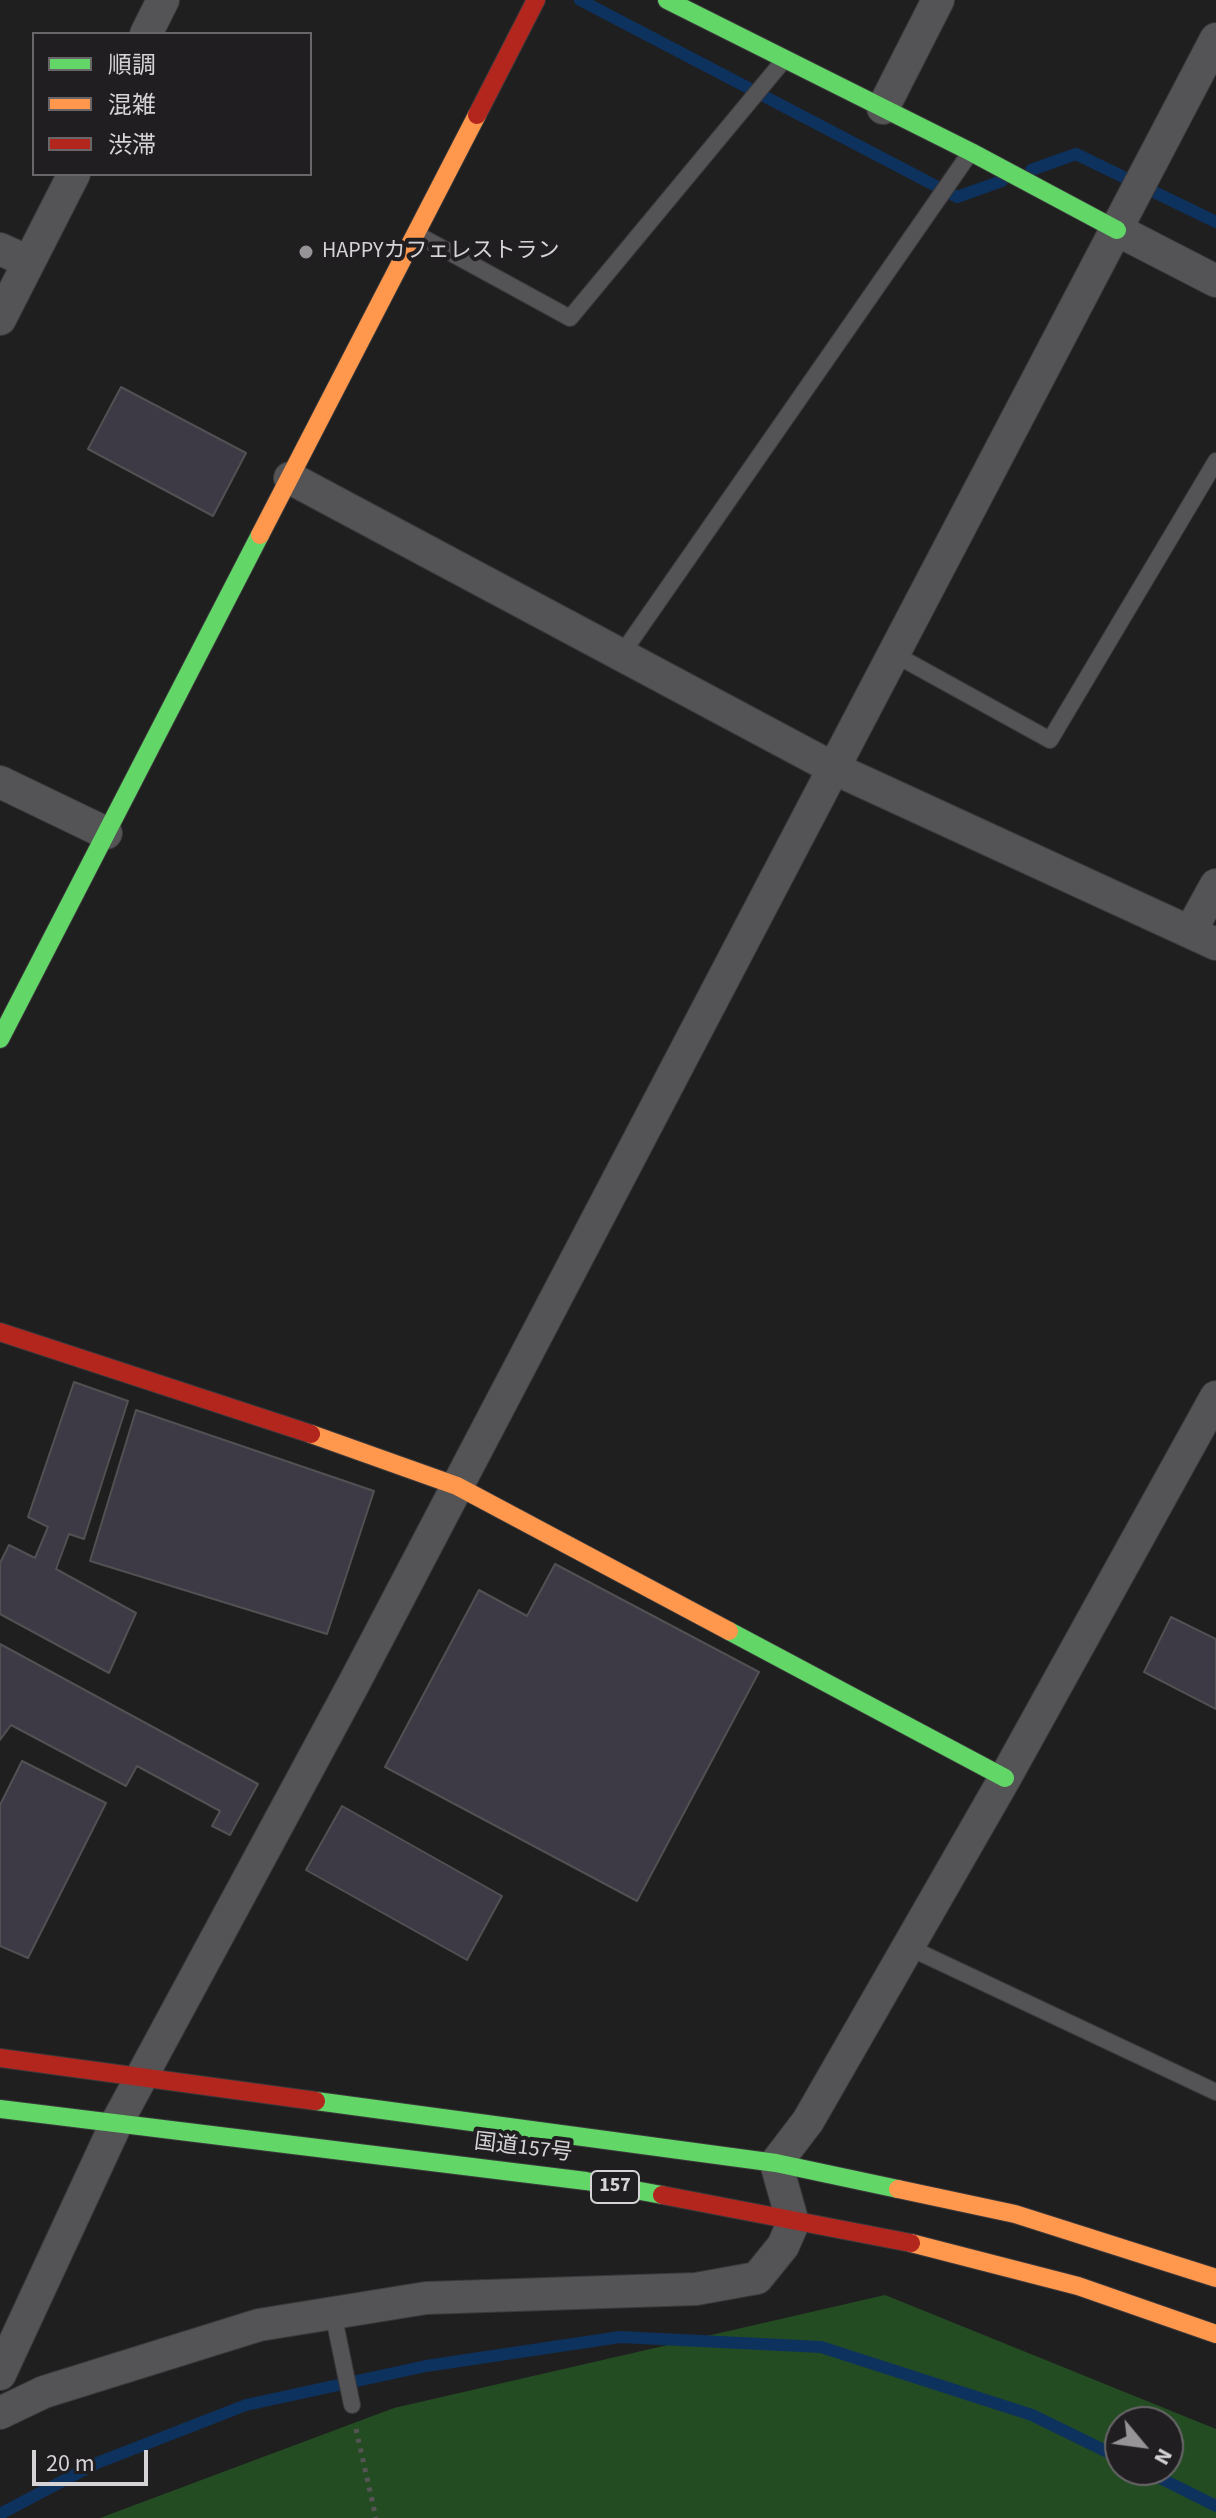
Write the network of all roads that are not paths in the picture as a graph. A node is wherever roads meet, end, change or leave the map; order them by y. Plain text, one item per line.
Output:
1 (163, 0) edge
2 (536, 0) edge
3 (667, 0) edge
4 (938, 0) edge
5 (147, 32) edge
6 (1216, 39) edge
7 (785, 59) junction
8 (883, 108) junction
9 (971, 152) junction
10 (73, 176) edge
11 (1117, 230) junction
12 (416, 234) junction
13 (0, 249) edge
14 (29, 262) junction
15 (1216, 281) edge
16 (0, 319) edge
17 (1216, 461) edge
18 (290, 478) junction
19 (894, 654) junction
20 (621, 655) junction
21 (833, 768) junction
22 (0, 782) edge
23 (106, 833) junction
24 (1216, 885) edge
25 (1203, 938) edge
26 (0, 1039) edge
27 (0, 1332) edge
28 (1216, 1397) edge
29 (457, 1486) junction
30 (1005, 1778) junction
31 (906, 1946) junction
32 (0, 2058) edge
33 (142, 2075) junction
34 (1216, 2092) edge
35 (0, 2109) edge
36 (116, 2124) junction
37 (776, 2163) junction
38 (793, 2223) junction
39 (1216, 2278) edge
40 (333, 2313) junction
41 (9, 2333) edge
42 (1216, 2334) edge
43 (0, 2374) edge
44 (352, 2405) road end
45 (0, 2413) edge

1 - 5 street
2 - 12 main road
3 - 7 main road
4 - 8 street
6 - 11 street
7 - 8 main road
7 - 12 lane
8 - 9 main road
9 - 11 main road
9 - 20 lane
10 - 14 street
11 - 15 street
11 - 19 street
12 - 18 main road
13 - 14 street
14 - 16 street
17 - 19 lane
18 - 20 street
18 - 23 main road
19 - 21 street
20 - 21 street
21 - 25 street
21 - 29 street
22 - 23 street
23 - 26 main road
24 - 25 street
27 - 29 main road
28 - 30 street
29 - 30 main road
29 - 33 street
30 - 31 street
31 - 34 lane
31 - 37 street
32 - 33 main road, 国道157号 / 157
33 - 36 street
33 - 37 main road, 国道157号 / 157
35 - 36 main road, 国道157号 / 157
36 - 38 main road, 国道157号 / 157
36 - 41 street
37 - 38 street
37 - 39 main road, 国道157号 / 157
38 - 40 street
38 - 42 main road, 国道157号 / 157
40 - 44 lane
40 - 45 street
41 - 43 street

